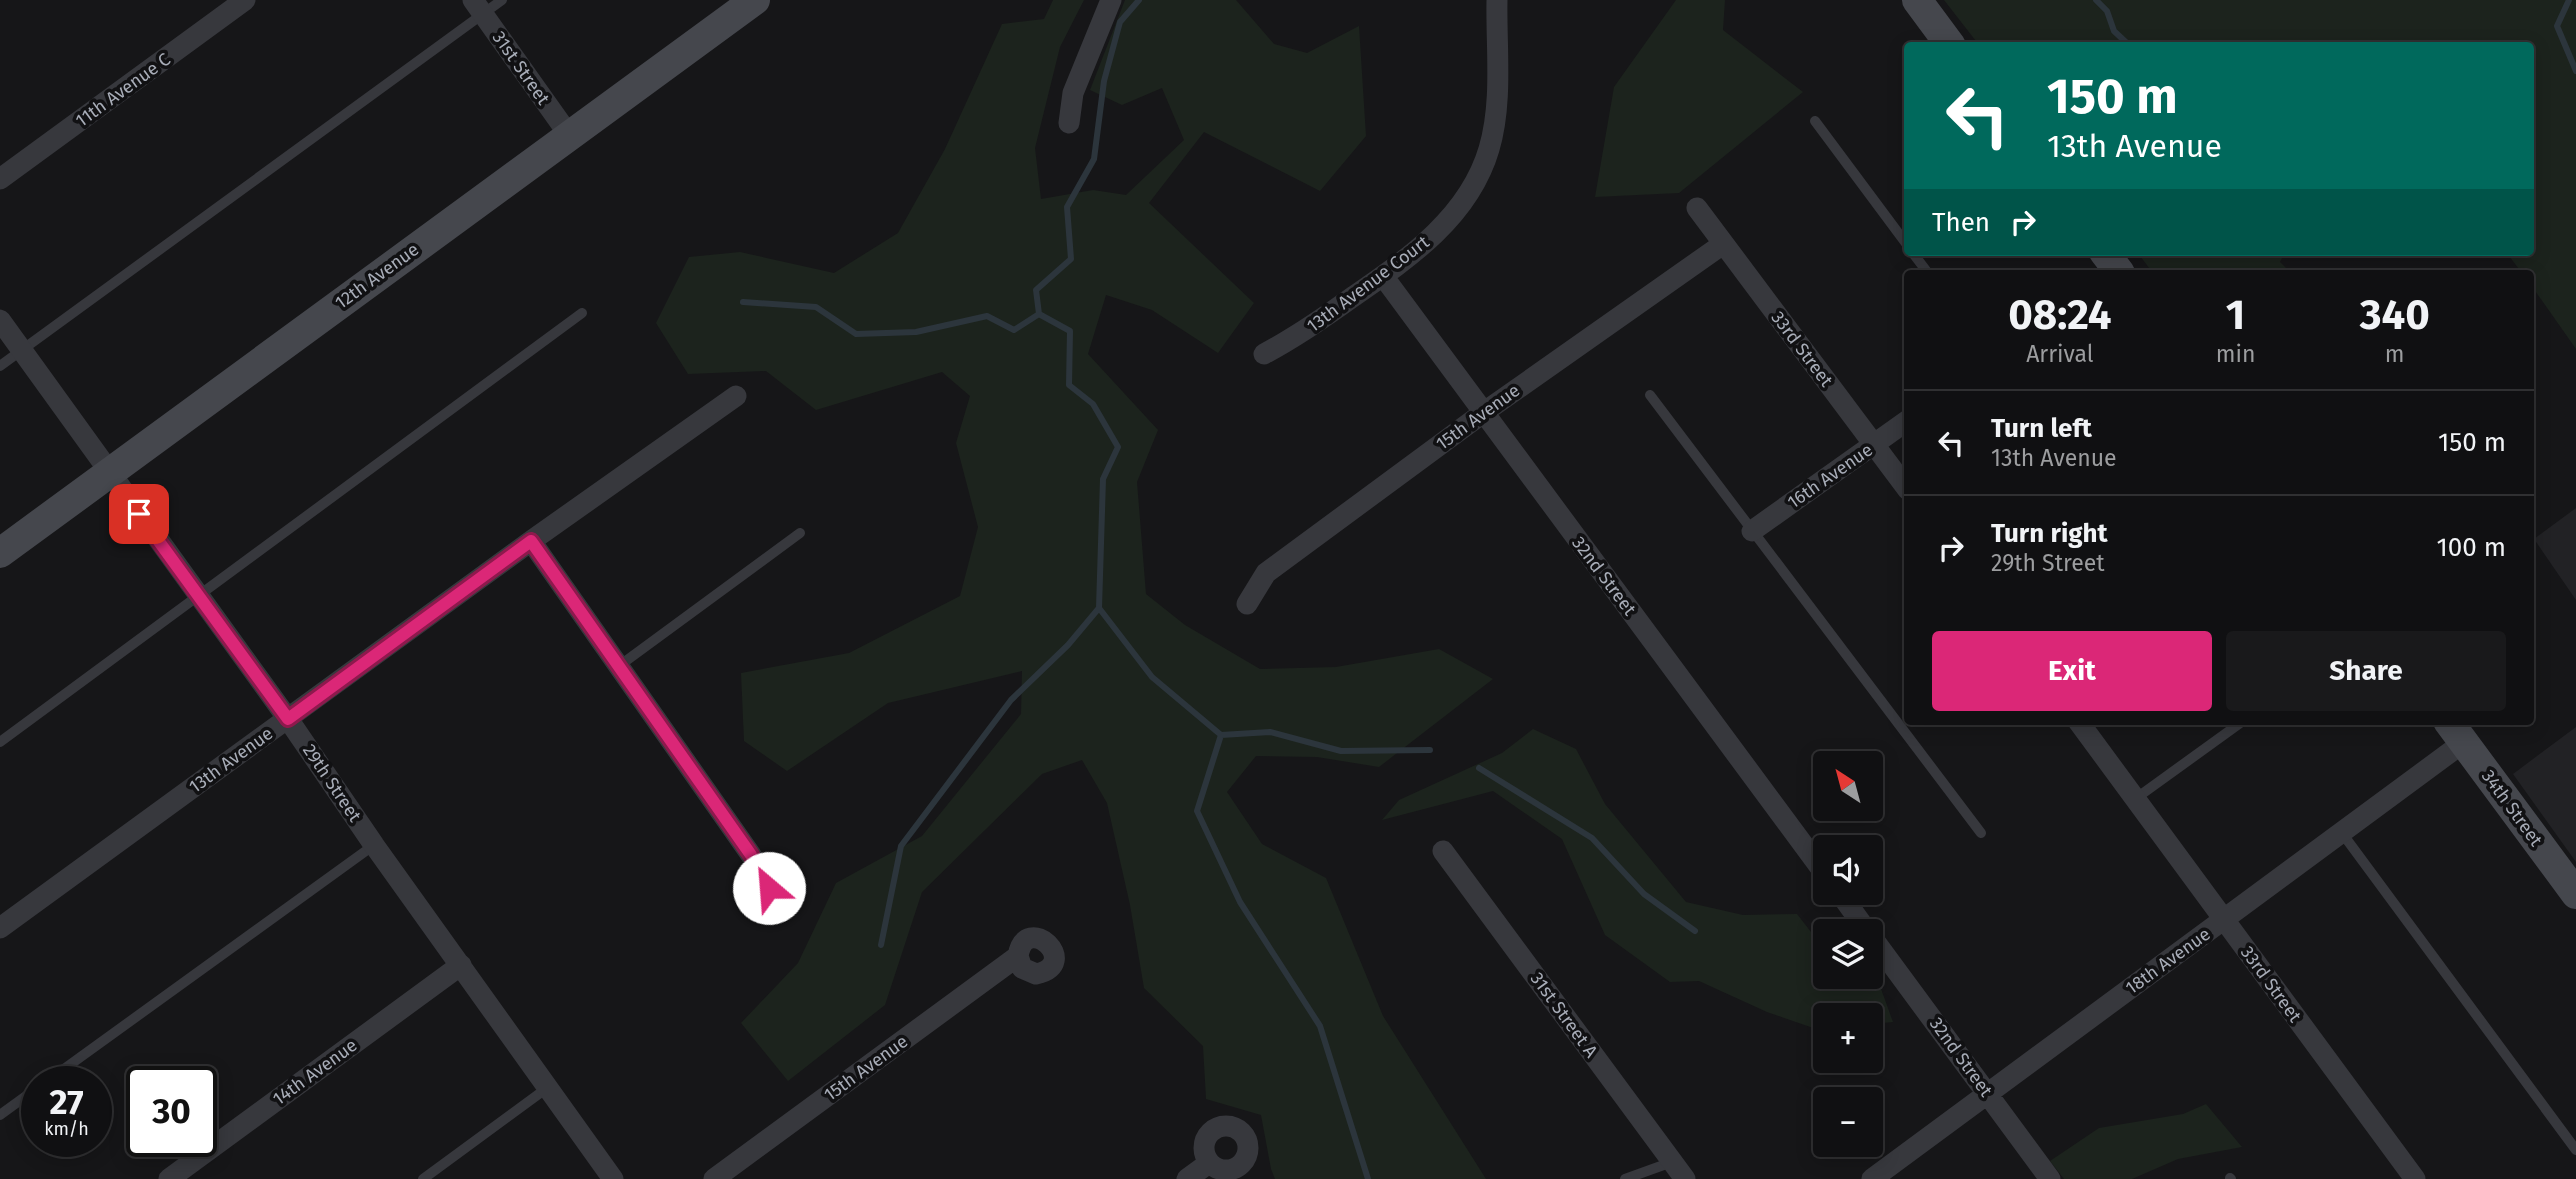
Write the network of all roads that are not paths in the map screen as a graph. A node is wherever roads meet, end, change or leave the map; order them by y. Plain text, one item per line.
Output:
1 (245, 0) edge
2 (502, 0) edge
3 (755, 0) edge
4 (1111, 0) edge
5 (1497, 0) edge
6 (1917, 0) edge
7 (478, 7) edge
8 (1948, 42) edge
9 (1815, 121) dead end
10 (1069, 123) dead end
11 (569, 135) junction
12 (0, 179) edge
13 (1697, 208) dead end
14 (1904, 241) edge
15 (1723, 244) junction
16 (1915, 256) edge
17 (1926, 270) edge
18 (1383, 276) junction
19 (582, 313) dead end
20 (0, 320) edge
21 (22, 350) junction
22 (1264, 354) dead end
23 (0, 366) edge
24 (1650, 395) dead end
25 (736, 396) dead end
26 (1483, 413) junction
27 (1904, 423) edge
28 (1874, 445) junction
29 (109, 472) junction
30 (1904, 485) edge
31 (1752, 531) junction
32 (800, 533) dead end
33 (531, 541) junction
34 (0, 553) edge
35 (200, 596) junction
36 (1247, 604) dead end
37 (620, 666) junction
38 (288, 719) junction
39 (2080, 725) edge
40 (2237, 725) edge
41 (2456, 732) edge
42 (0, 742) edge
43 (2135, 799) junction
44 (1981, 832) dead end
45 (2342, 833) junction
46 (374, 845) junction
47 (1443, 851) dead end
48 (1813, 858) edge
49 (769, 888) dead end
50 (2576, 894) edge
51 (2224, 920) junction
52 (0, 928) edge
53 (1883, 952) edge
54 (1018, 956) dead end
55 (461, 965) junction
56 (68, 1066) edge
57 (547, 1088) junction
58 (1987, 1093) junction
59 (21, 1100) edge
60 (0, 1115) edge
61 (2576, 1150) edge
62 (1209, 1163) dead end
63 (1678, 1170) edge
64 (169, 1179) edge
65 (423, 1179) edge
66 (613, 1179) edge
67 (714, 1179) edge
68 (1186, 1179) edge
69 (1625, 1179) edge
70 (1872, 1179) edge
71 (2050, 1179) edge
72 (2415, 1179) edge

1 - 12 street, 11th Avenue C
2 - 7 lane
3 - 11 street, 12th Avenue
4 - 10 street
5 - 18 street, 13th Avenue Court
6 - 8 street
7 - 11 street, 31st Street
7 - 21 lane
9 - 14 lane
11 - 29 street, 12th Avenue
13 - 15 street, 33rd Street
15 - 26 street, 15th Avenue
15 - 28 street, 33rd Street
16 - 17 lane
18 - 22 street, 13th Avenue Court
18 - 26 street, 32nd Street
19 - 35 lane
20 - 21 street, 29th Street
21 - 23 lane
21 - 29 street, 29th Street
24 - 31 lane
25 - 33 street, 13th Avenue
26 - 36 street, 15th Avenue
26 - 48 street, 32nd Street
27 - 28 street, 16th Avenue
28 - 30 street, 33rd Street
28 - 31 street, 16th Avenue
29 - 34 street, 12th Avenue
29 - 35 street, 29th Street
31 - 44 lane
32 - 37 lane
33 - 37 street
33 - 38 street, 13th Avenue
35 - 38 street, 29th Street
35 - 42 lane
37 - 49 street
38 - 46 street, 29th Street
38 - 52 street, 13th Avenue
39 - 43 street, 33rd Street
40 - 43 lane
41 - 45 street, 18th Avenue
41 - 50 street, 34th Street
43 - 51 street, 33rd Street
45 - 51 street, 18th Avenue
45 - 61 lane
46 - 55 street, 29th Street
46 - 56 lane
47 - 63 street, 31st Street A
51 - 58 street, 18th Avenue
51 - 72 street, 33rd Street
53 - 58 street, 32nd Street
54 - 67 street, 15th Avenue
55 - 57 street, 29th Street
55 - 64 street, 14th Avenue
57 - 65 lane
57 - 66 street, 29th Street
58 - 70 street, 18th Avenue
58 - 71 street, 32nd Street
59 - 60 lane
62 - 68 street
63 - 69 lane

